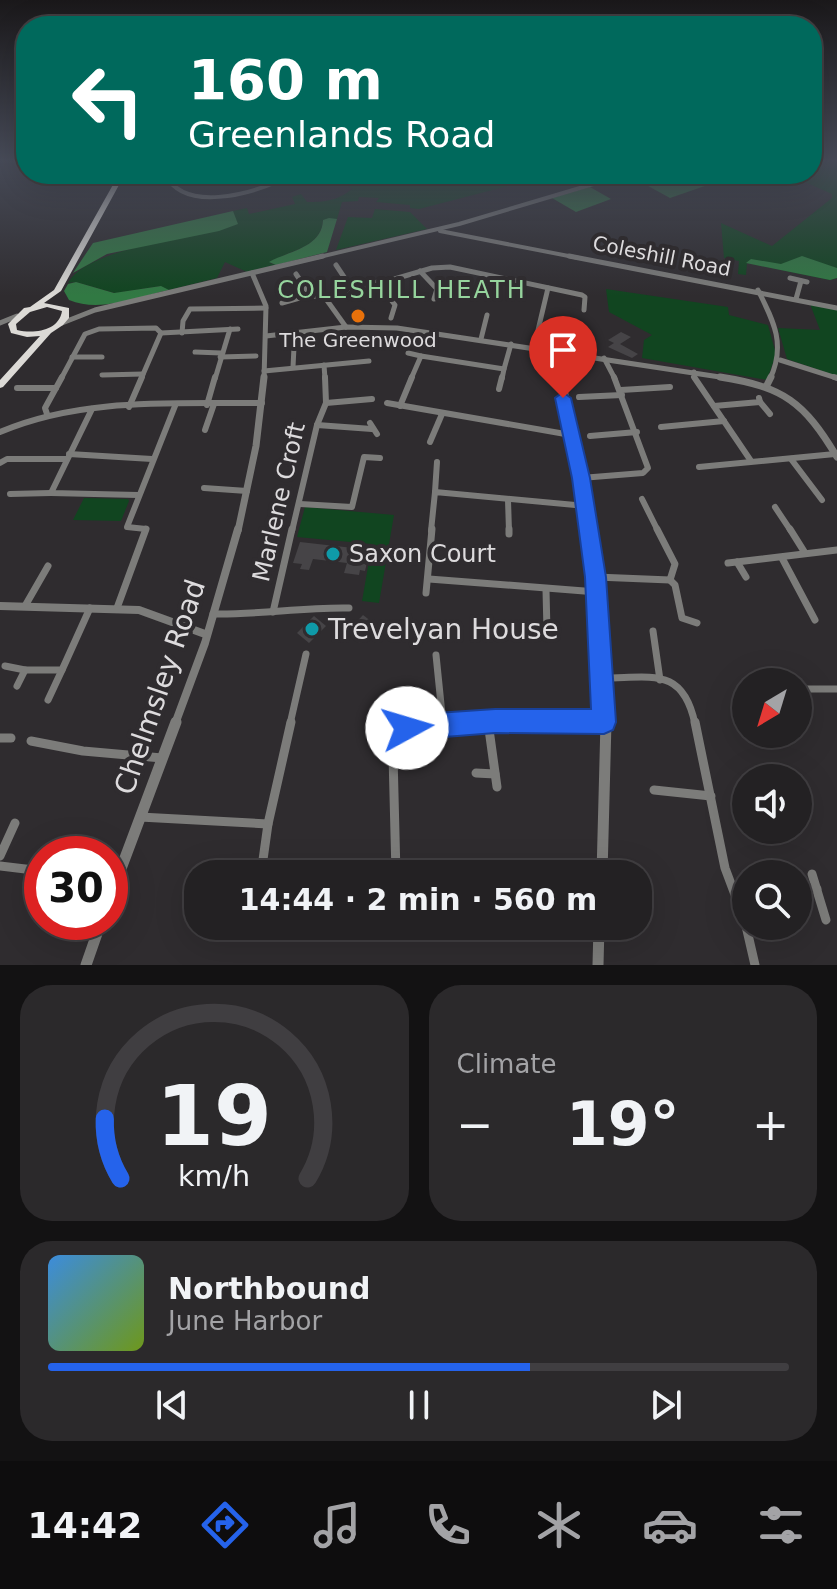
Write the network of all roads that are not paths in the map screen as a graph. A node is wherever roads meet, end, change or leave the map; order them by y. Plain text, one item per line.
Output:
1 (104, 206) edge
2 (515, 206) edge
3 (434, 229) junction
4 (336, 265) dead end
5 (420, 271) junction
6 (252, 273) junction
7 (296, 274) dead end
8 (790, 278) dead end
9 (377, 282) junction
10 (548, 288) junction
11 (352, 289) junction
12 (758, 290) junction
13 (57, 291) junction
14 (310, 295) junction
15 (326, 299) junction
16 (434, 299) dead end
17 (796, 299) junction
18 (282, 303) dead end
19 (61, 307) junction
20 (33, 308) junction
21 (266, 308) junction
22 (837, 308) edge
23 (95, 310) junction
24 (584, 310) dead end
25 (487, 315) dead end
26 (17, 316) junction
27 (391, 318) dead end
28 (62, 323) junction
29 (0, 325) edge
30 (346, 327) junction
31 (230, 329) junction
32 (238, 329) dead end
33 (51, 330) junction
34 (16, 332) junction
35 (161, 333) junction
36 (182, 333) junction
37 (266, 336) junction
38 (481, 339) junction
39 (511, 344) junction
40 (294, 347) dead end
41 (534, 347) junction
42 (559, 351) junction
43 (195, 352) dead end
44 (408, 353) dead end
45 (221, 355) junction
46 (256, 356) dead end
47 (421, 356) junction
48 (72, 357) junction
49 (102, 357) dead end
50 (604, 358) junction
51 (780, 360) junction
52 (369, 361) dead end
53 (324, 365) junction
54 (293, 367) junction
55 (504, 369) junction
56 (264, 371) junction
57 (694, 372) junction
58 (143, 374) junction
59 (102, 375) dead end
60 (0, 378) edge
61 (837, 378) edge
62 (0, 385) edge
63 (767, 385) junction
64 (670, 387) dead end
65 (17, 388) dead end
66 (56, 388) junction
67 (499, 389) dead end
68 (622, 392) junction
69 (579, 397) dead end
70 (372, 399) dead end
71 (262, 403) junction
72 (326, 403) junction
73 (387, 403) dead end
74 (210, 404) junction
75 (175, 406) junction
76 (400, 406) junction
77 (714, 406) junction
78 (129, 407) junction
79 (92, 409) junction
80 (47, 414) junction
81 (442, 414) junction
82 (770, 414) dead end
83 (724, 421) junction
84 (317, 425) junction
85 (661, 427) dead end
86 (373, 429) dead end
87 (205, 430) dead end
88 (0, 432) edge
89 (637, 432) junction
90 (571, 435) junction
91 (590, 436) dead end
92 (430, 442) dead end
93 (836, 456) edge
94 (68, 457) junction
95 (380, 458) dead end
96 (152, 459) junction
97 (791, 459) junction
98 (751, 461) junction
99 (437, 462) dead end
100 (0, 463) edge
101 (699, 467) dead end
102 (581, 478) junction
103 (204, 488) dead end
104 (247, 491) junction
105 (435, 492) junction
106 (51, 493) junction
107 (10, 494) dead end
108 (138, 495) junction
109 (642, 499) dead end
110 (508, 500) junction
111 (822, 500) dead end
112 (300, 504) junction
113 (586, 506) junction
114 (775, 507) dead end
115 (509, 534) dead end
116 (837, 550) edge
117 (805, 553) junction
118 (782, 558) junction
119 (48, 566) dead end
120 (596, 577) junction
121 (746, 577) dead end
122 (429, 579) junction
123 (670, 580) junction
124 (546, 590) junction
125 (597, 592) junction
126 (426, 593) dead end
127 (0, 606) edge
128 (25, 606) junction
129 (90, 608) junction
130 (117, 608) junction
131 (349, 608) dead end
132 (273, 612) junction
133 (213, 614) junction
134 (815, 620) dead end
135 (697, 623) dead end
136 (547, 631) dead end
137 (653, 631) dead end
138 (205, 634) junction
139 (306, 654) dead end
140 (436, 655) dead end
141 (5, 666) dead end
142 (25, 670) junction
143 (62, 670) junction
144 (603, 678) junction
145 (660, 680) junction
146 (17, 686) dead end
147 (812, 689) edge
148 (837, 689) edge
149 (48, 700) dead end
150 (488, 722) junction
151 (604, 722) junction
152 (443, 724) junction
153 (0, 738) edge
154 (11, 738) dead end
155 (31, 741) dead end
156 (162, 758) junction
157 (476, 773) dead end
158 (495, 774) junction
159 (497, 787) dead end
160 (654, 790) dead end
161 (711, 796) junction
162 (140, 817) junction
163 (15, 823) dead end
164 (268, 824) junction
165 (5, 833) edge
166 (128, 845) edge
167 (0, 856) edge
168 (263, 860) edge
169 (396, 860) edge
170 (602, 860) edge
171 (0, 866) edge
172 (24, 869) edge
173 (812, 874) dead end
174 (732, 884) edge
175 (812, 889) edge
176 (817, 889) junction
177 (826, 920) dead end
178 (95, 940) edge
179 (599, 940) edge
180 (749, 940) edge
181 (86, 965) edge
182 (598, 965) edge
183 (755, 965) edge

1 - 13 highway
2 - 3 street
3 - 6 street
3 - 12 street, Coleshill Road
4 - 11 street
5 - 9 street
5 - 10 street
5 - 16 street
6 - 21 street, Chelmsley Road
6 - 23 street
7 - 14 street
8 - 17 street
9 - 11 street
9 - 27 street
10 - 24 street
10 - 41 street
11 - 15 street
12 - 17 street, Coleshill Road
12 - 51 street
13 - 19 highway
13 - 20 highway
14 - 15 street
14 - 18 street
15 - 30 street
17 - 22 street, Coleshill Road
19 - 20 highway
19 - 23 street
19 - 28 highway
20 - 26 highway
21 - 36 street
21 - 37 street, Chelmsley Road
23 - 28 street
25 - 38 street
26 - 29 street
26 - 34 highway
28 - 33 highway
29 - 34 street
30 - 37 street
30 - 38 street
31 - 32 street
31 - 36 street
31 - 45 street
33 - 34 highway
33 - 62 highway
34 - 60 highway
35 - 36 street
35 - 48 street
35 - 58 street
37 - 56 street, Chelmsley Road
38 - 39 street
39 - 41 street
39 - 55 street
40 - 54 street
41 - 42 street
42 - 50 street
42 - 90 street
43 - 45 street
44 - 47 street
45 - 46 street
45 - 74 street
47 - 55 street
47 - 76 street
48 - 49 street
48 - 66 street
50 - 57 street
50 - 68 street
51 - 61 street
51 - 63 street
52 - 53 street
53 - 54 street
53 - 72 street, Marlene Croft
54 - 56 street
55 - 67 street
56 - 71 street, Chelmsley Road
57 - 63 street
57 - 77 street
58 - 59 street
58 - 78 street
63 - 93 street
64 - 68 street
65 - 66 street
66 - 80 street
68 - 69 street
68 - 89 street
70 - 72 street, Marlene Croft
71 - 74 street
71 - 104 street, Chelmsley Road
72 - 84 street, Marlene Croft
73 - 76 street
74 - 75 street
74 - 87 street
75 - 78 street
75 - 96 street
76 - 81 street
77 - 82 street
77 - 83 street
78 - 79 street
79 - 80 street
79 - 94 street
80 - 88 street
81 - 90 street
81 - 92 street
83 - 85 street
83 - 98 street
84 - 86 street
84 - 112 street, Marlene Croft
89 - 91 street
89 - 102 street
90 - 102 street
93 - 97 street
94 - 96 street
94 - 100 street
94 - 106 street
95 - 112 street
96 - 108 street
97 - 98 street
97 - 111 street
98 - 101 street
99 - 105 street
102 - 113 street
103 - 104 street
104 - 133 street, Chelmsley Road
105 - 110 street
105 - 122 street
106 - 107 street
106 - 108 street
108 - 130 street
109 - 123 street
110 - 113 street
110 - 115 street
112 - 132 street, Marlene Croft
113 - 120 street
114 - 117 street
116 - 117 street
117 - 118 street
118 - 121 street
118 - 134 street
119 - 128 street
120 - 123 street
120 - 125 street
122 - 124 street
122 - 126 street
123 - 135 street
124 - 125 street
124 - 136 street
125 - 144 street
127 - 128 street
128 - 129 street
129 - 130 street
129 - 143 street
130 - 138 street
131 - 132 street, Marlene Croft
132 - 133 street, Marlene Croft
133 - 138 street, Chelmsley Road
137 - 145 street
138 - 156 street, Chelmsley Road
139 - 164 street
140 - 152 street
141 - 142 street
142 - 143 street
142 - 146 street
143 - 149 street
144 - 145 street
144 - 151 street
145 - 161 street
147 - 148 street
150 - 151 street
150 - 152 street
150 - 158 street
151 - 170 street
152 - 169 street
153 - 154 street
155 - 156 street
156 - 162 street, Chelmsley Road
157 - 158 street
158 - 159 street
160 - 161 street
161 - 174 street
162 - 164 street
162 - 166 street, Chelmsley Road
163 - 165 street
164 - 168 street
165 - 167 street
171 - 172 street
173 - 176 street
175 - 176 street
176 - 177 street
178 - 181 street
179 - 182 street
180 - 183 street

